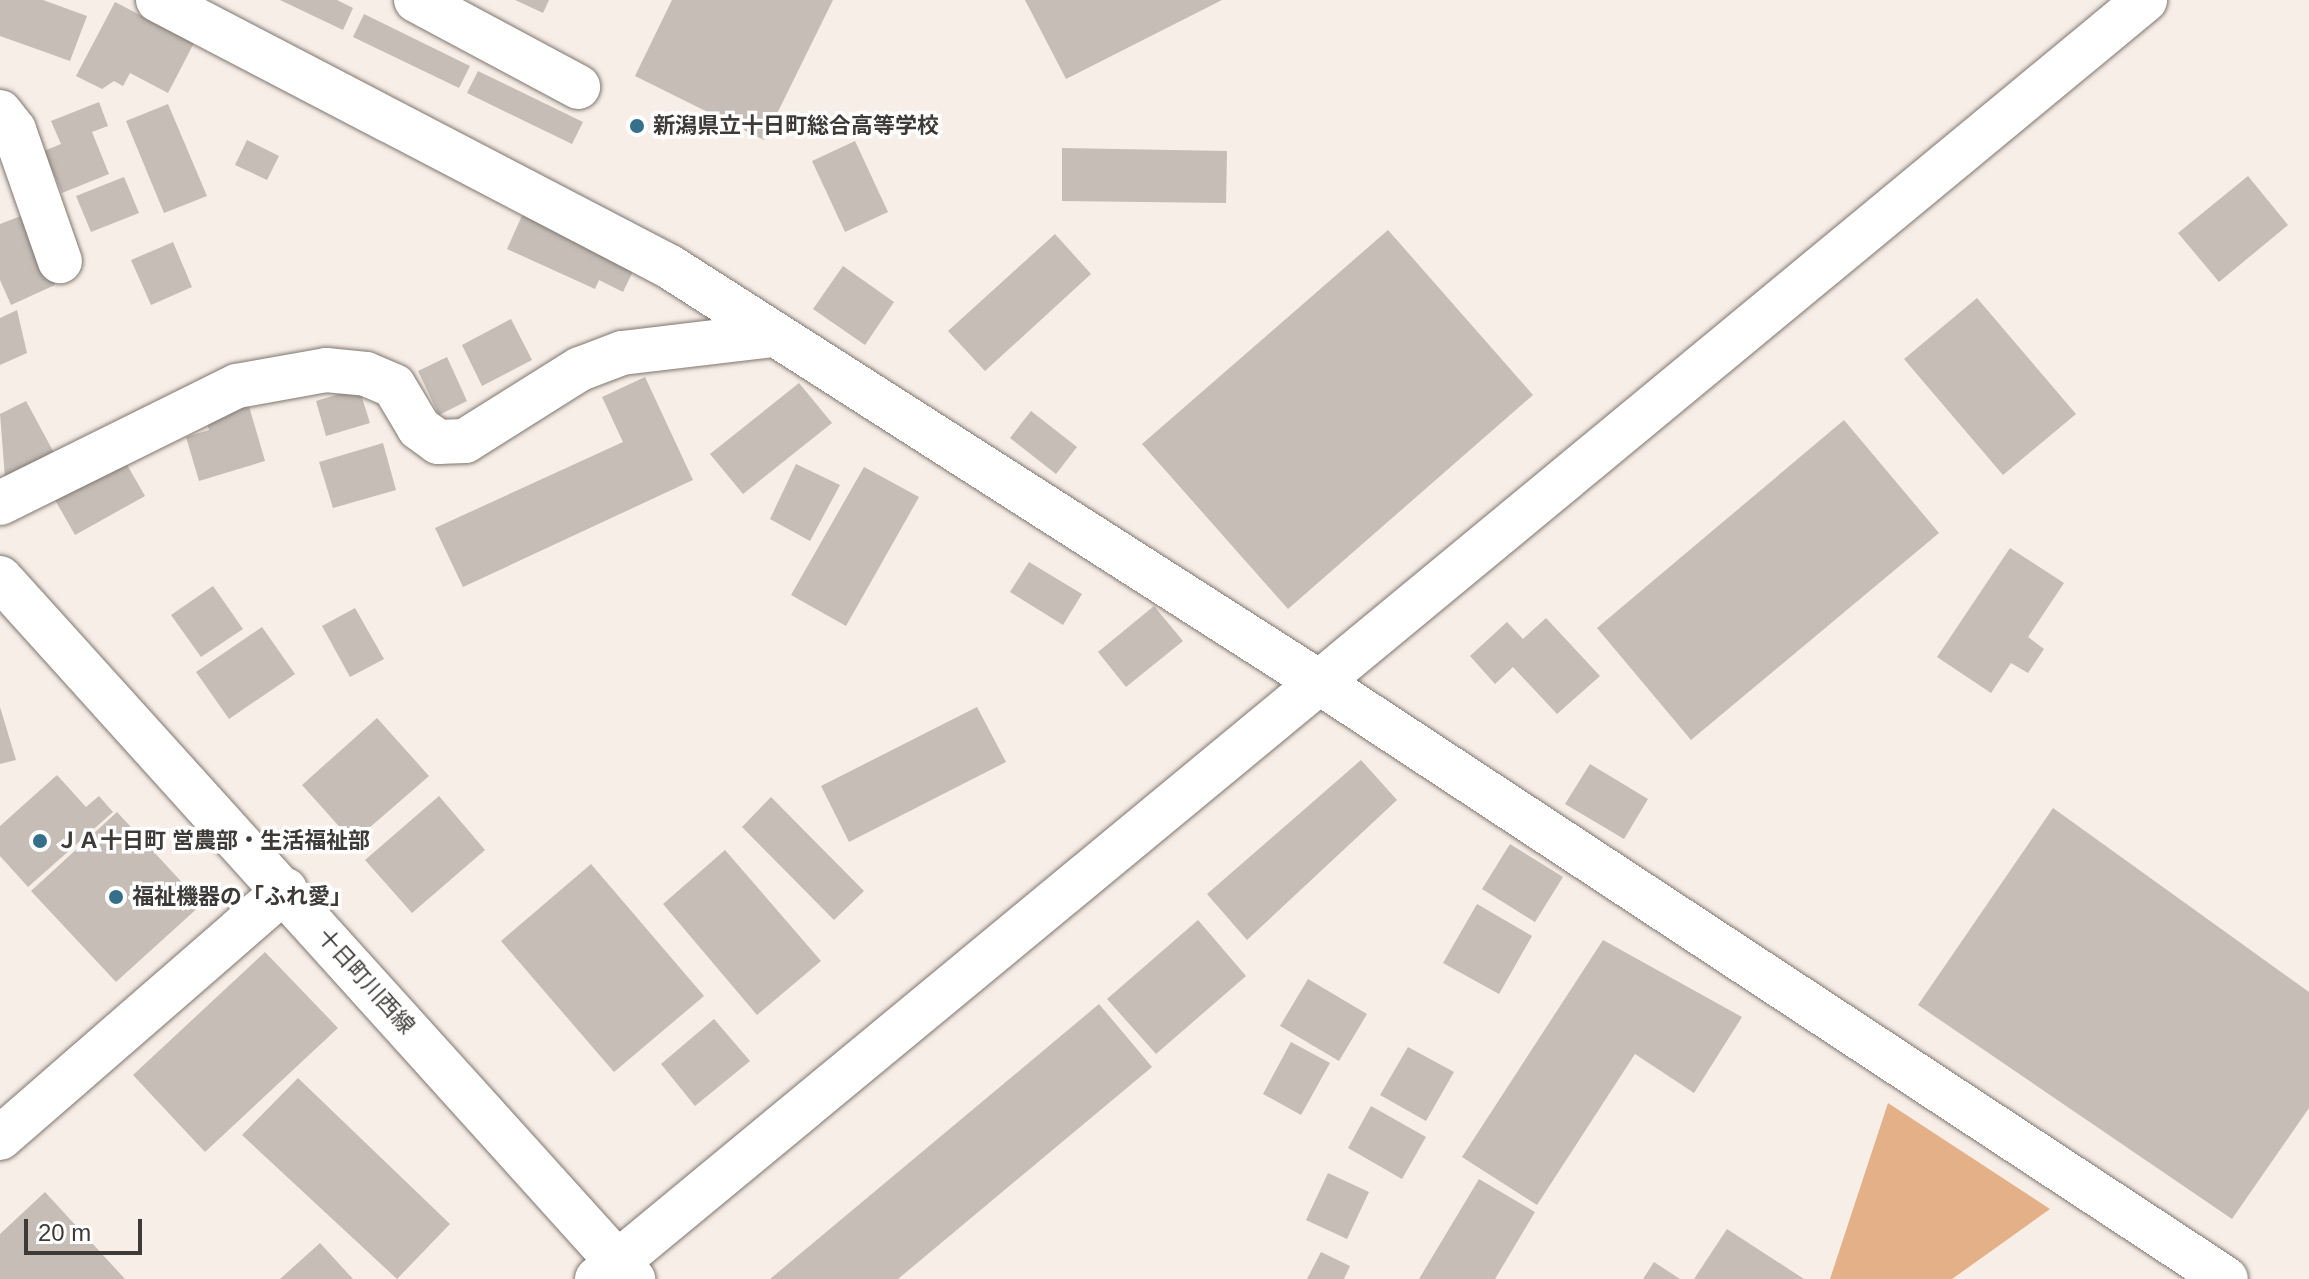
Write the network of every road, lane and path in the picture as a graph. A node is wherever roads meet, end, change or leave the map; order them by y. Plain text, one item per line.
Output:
1 (158, 0) edge
2 (416, 0) edge
3 (2145, 0) edge
4 (578, 87) dead end
5 (0, 112) edge
6 (60, 261) dead end
7 (774, 335) junction
8 (0, 503) edge
9 (0, 578) edge
10 (1322, 684) junction
11 (285, 890) junction
12 (0, 1138) edge
13 (616, 1274) edge
14 (2226, 1279) edge

1 - 7 street
2 - 4 street
3 - 10 street
5 - 6 street
7 - 8 street
7 - 10 street
9 - 11 street, 十日町川西線
10 - 13 street
10 - 14 street
11 - 12 street
11 - 13 street, 十日町川西線

